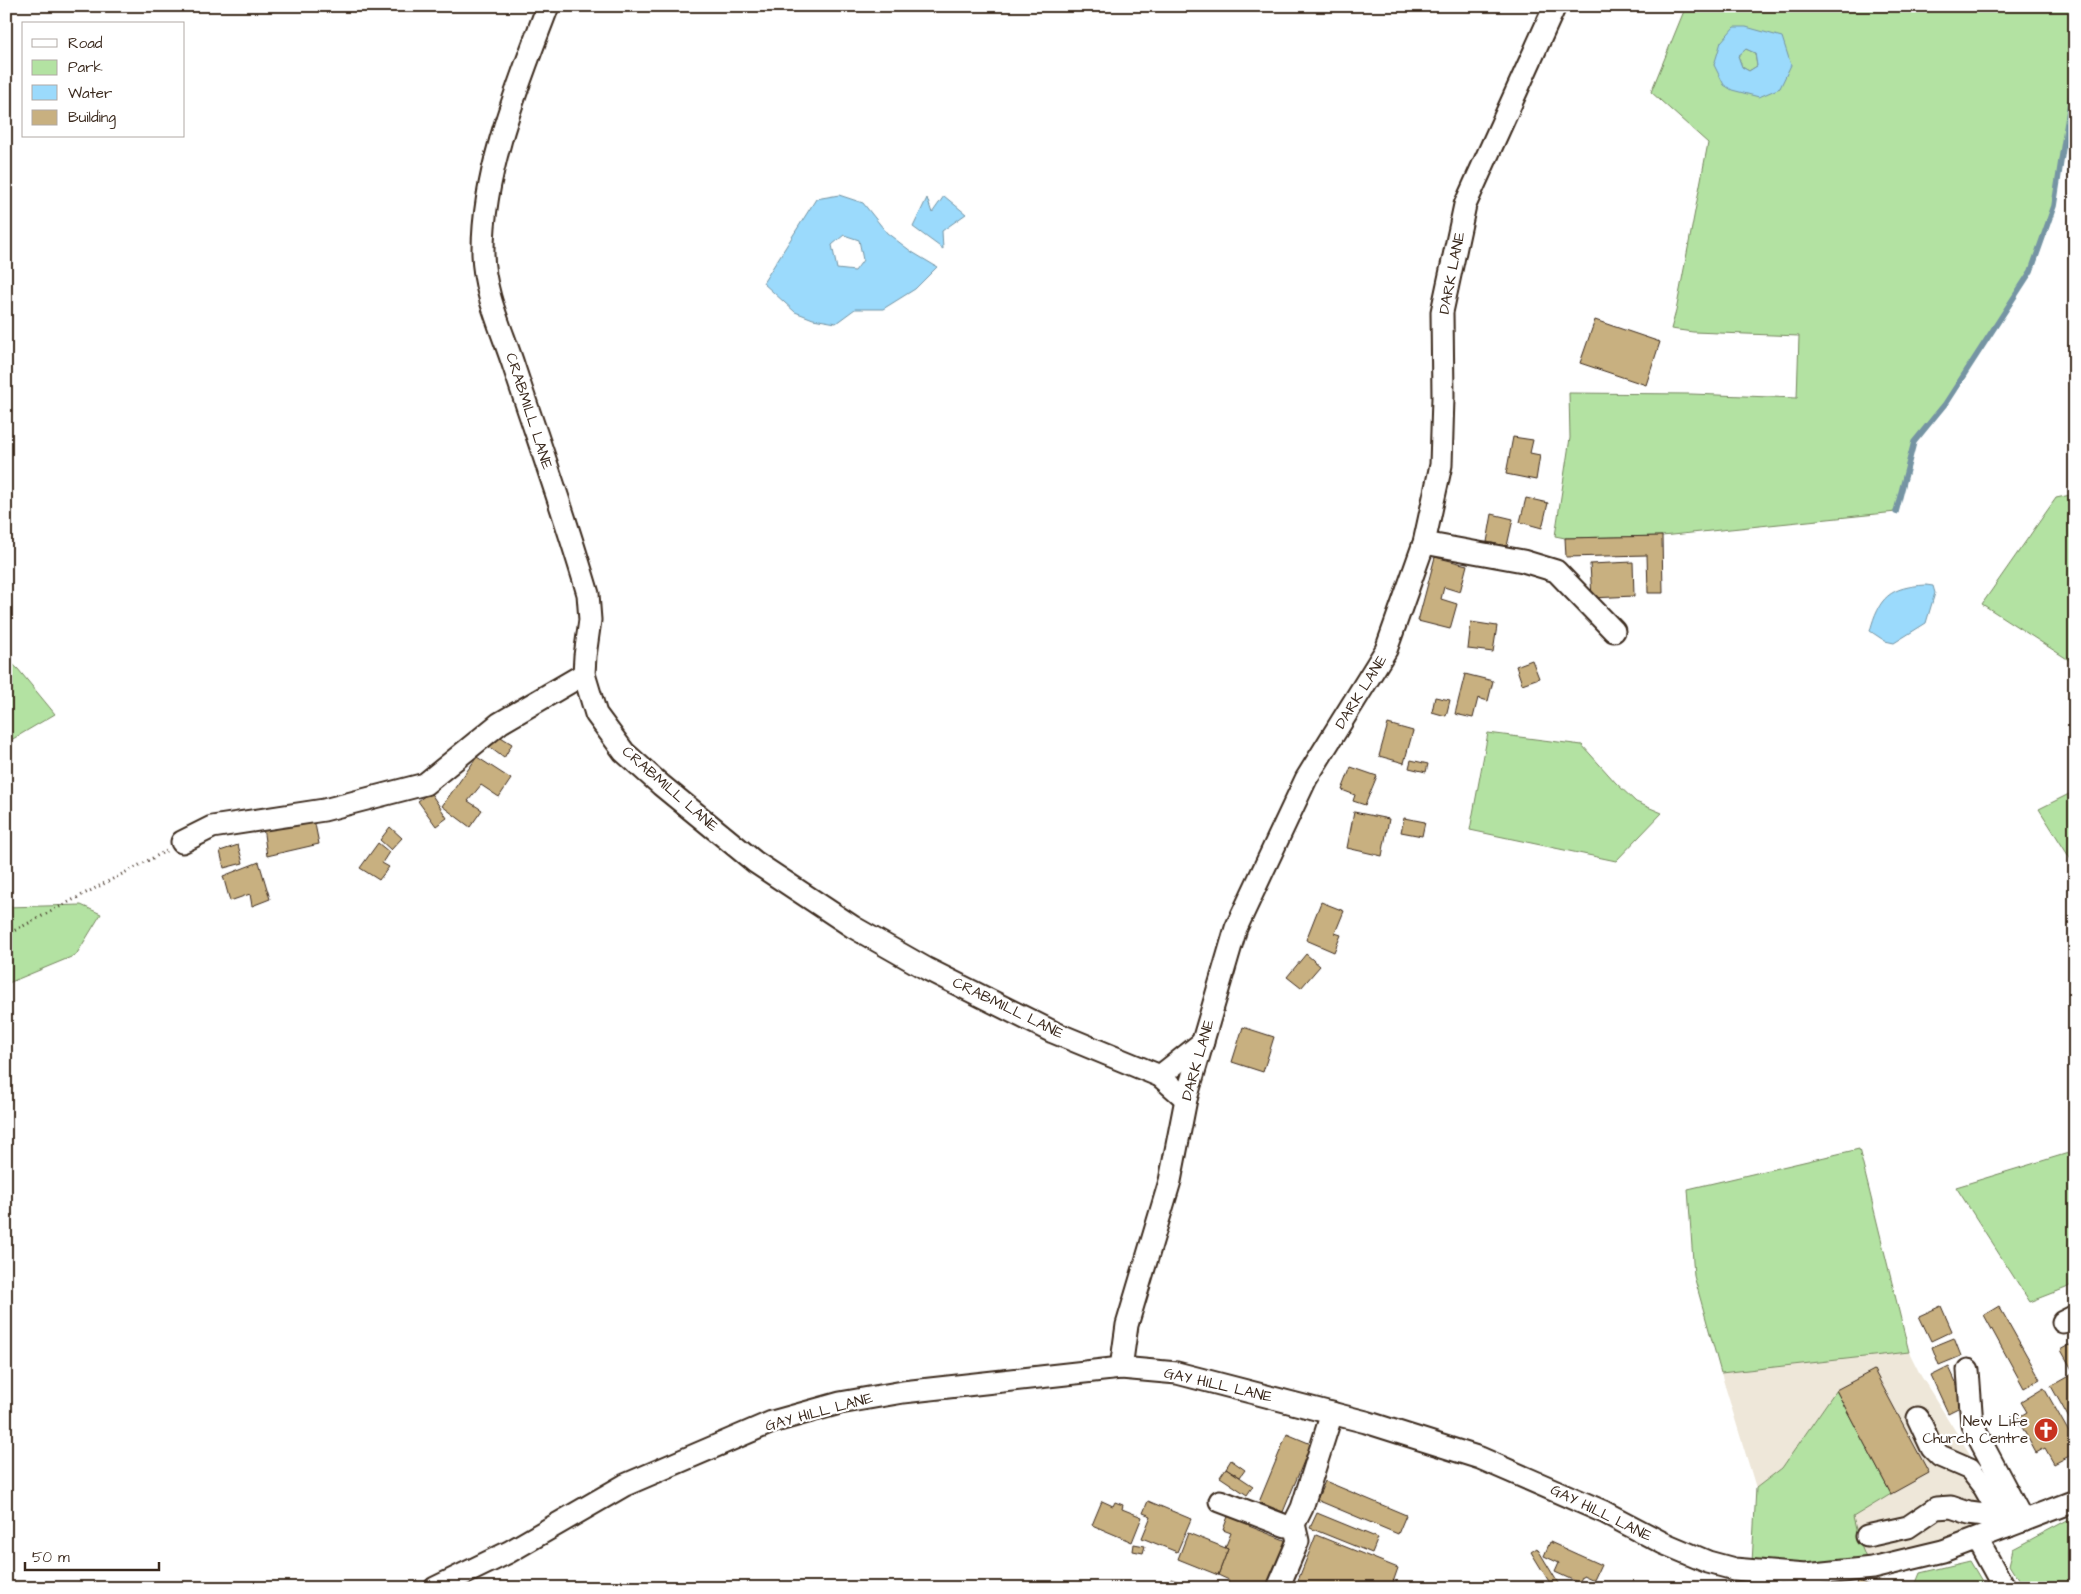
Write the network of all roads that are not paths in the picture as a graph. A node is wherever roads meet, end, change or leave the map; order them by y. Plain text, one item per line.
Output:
1 (548, 6) edge
2 (1556, 6) edge
3 (1424, 543) junction
4 (1614, 631) dead end
5 (584, 674) junction
6 (182, 842) road end
7 (1203, 1042) junction
8 (1160, 1076) junction
9 (1186, 1099) junction
10 (1121, 1368) junction
11 (1968, 1370) dead end
12 (1332, 1413) junction
13 (1918, 1418) dead end
14 (1220, 1501) dead end
15 (2075, 1501) edge
16 (2010, 1522) junction
17 (1294, 1524) junction
18 (1868, 1536) dead end
19 (1977, 1539) junction
20 (435, 1588) edge
21 (1278, 1588) edge
22 (2004, 1588) edge

1 - 5 street, CRABMILL LANE
2 - 3 street, DARK LANE
3 - 4 street
3 - 7 street, DARK LANE
5 - 6 street
5 - 8 street, CRABMILL LANE
7 - 8 street
7 - 9 street, DARK LANE
8 - 9 street, CRABMILL LANE
9 - 10 street, DARK LANE
10 - 12 street, GAY HILL LANE
10 - 20 street, GAY HILL LANE
11 - 16 street
12 - 17 street
12 - 19 street, GAY HILL LANE
13 - 16 street
14 - 17 street
15 - 16 street, GAY HILL LANE
16 - 18 street
16 - 19 street, GAY HILL LANE
17 - 21 street
19 - 22 street

